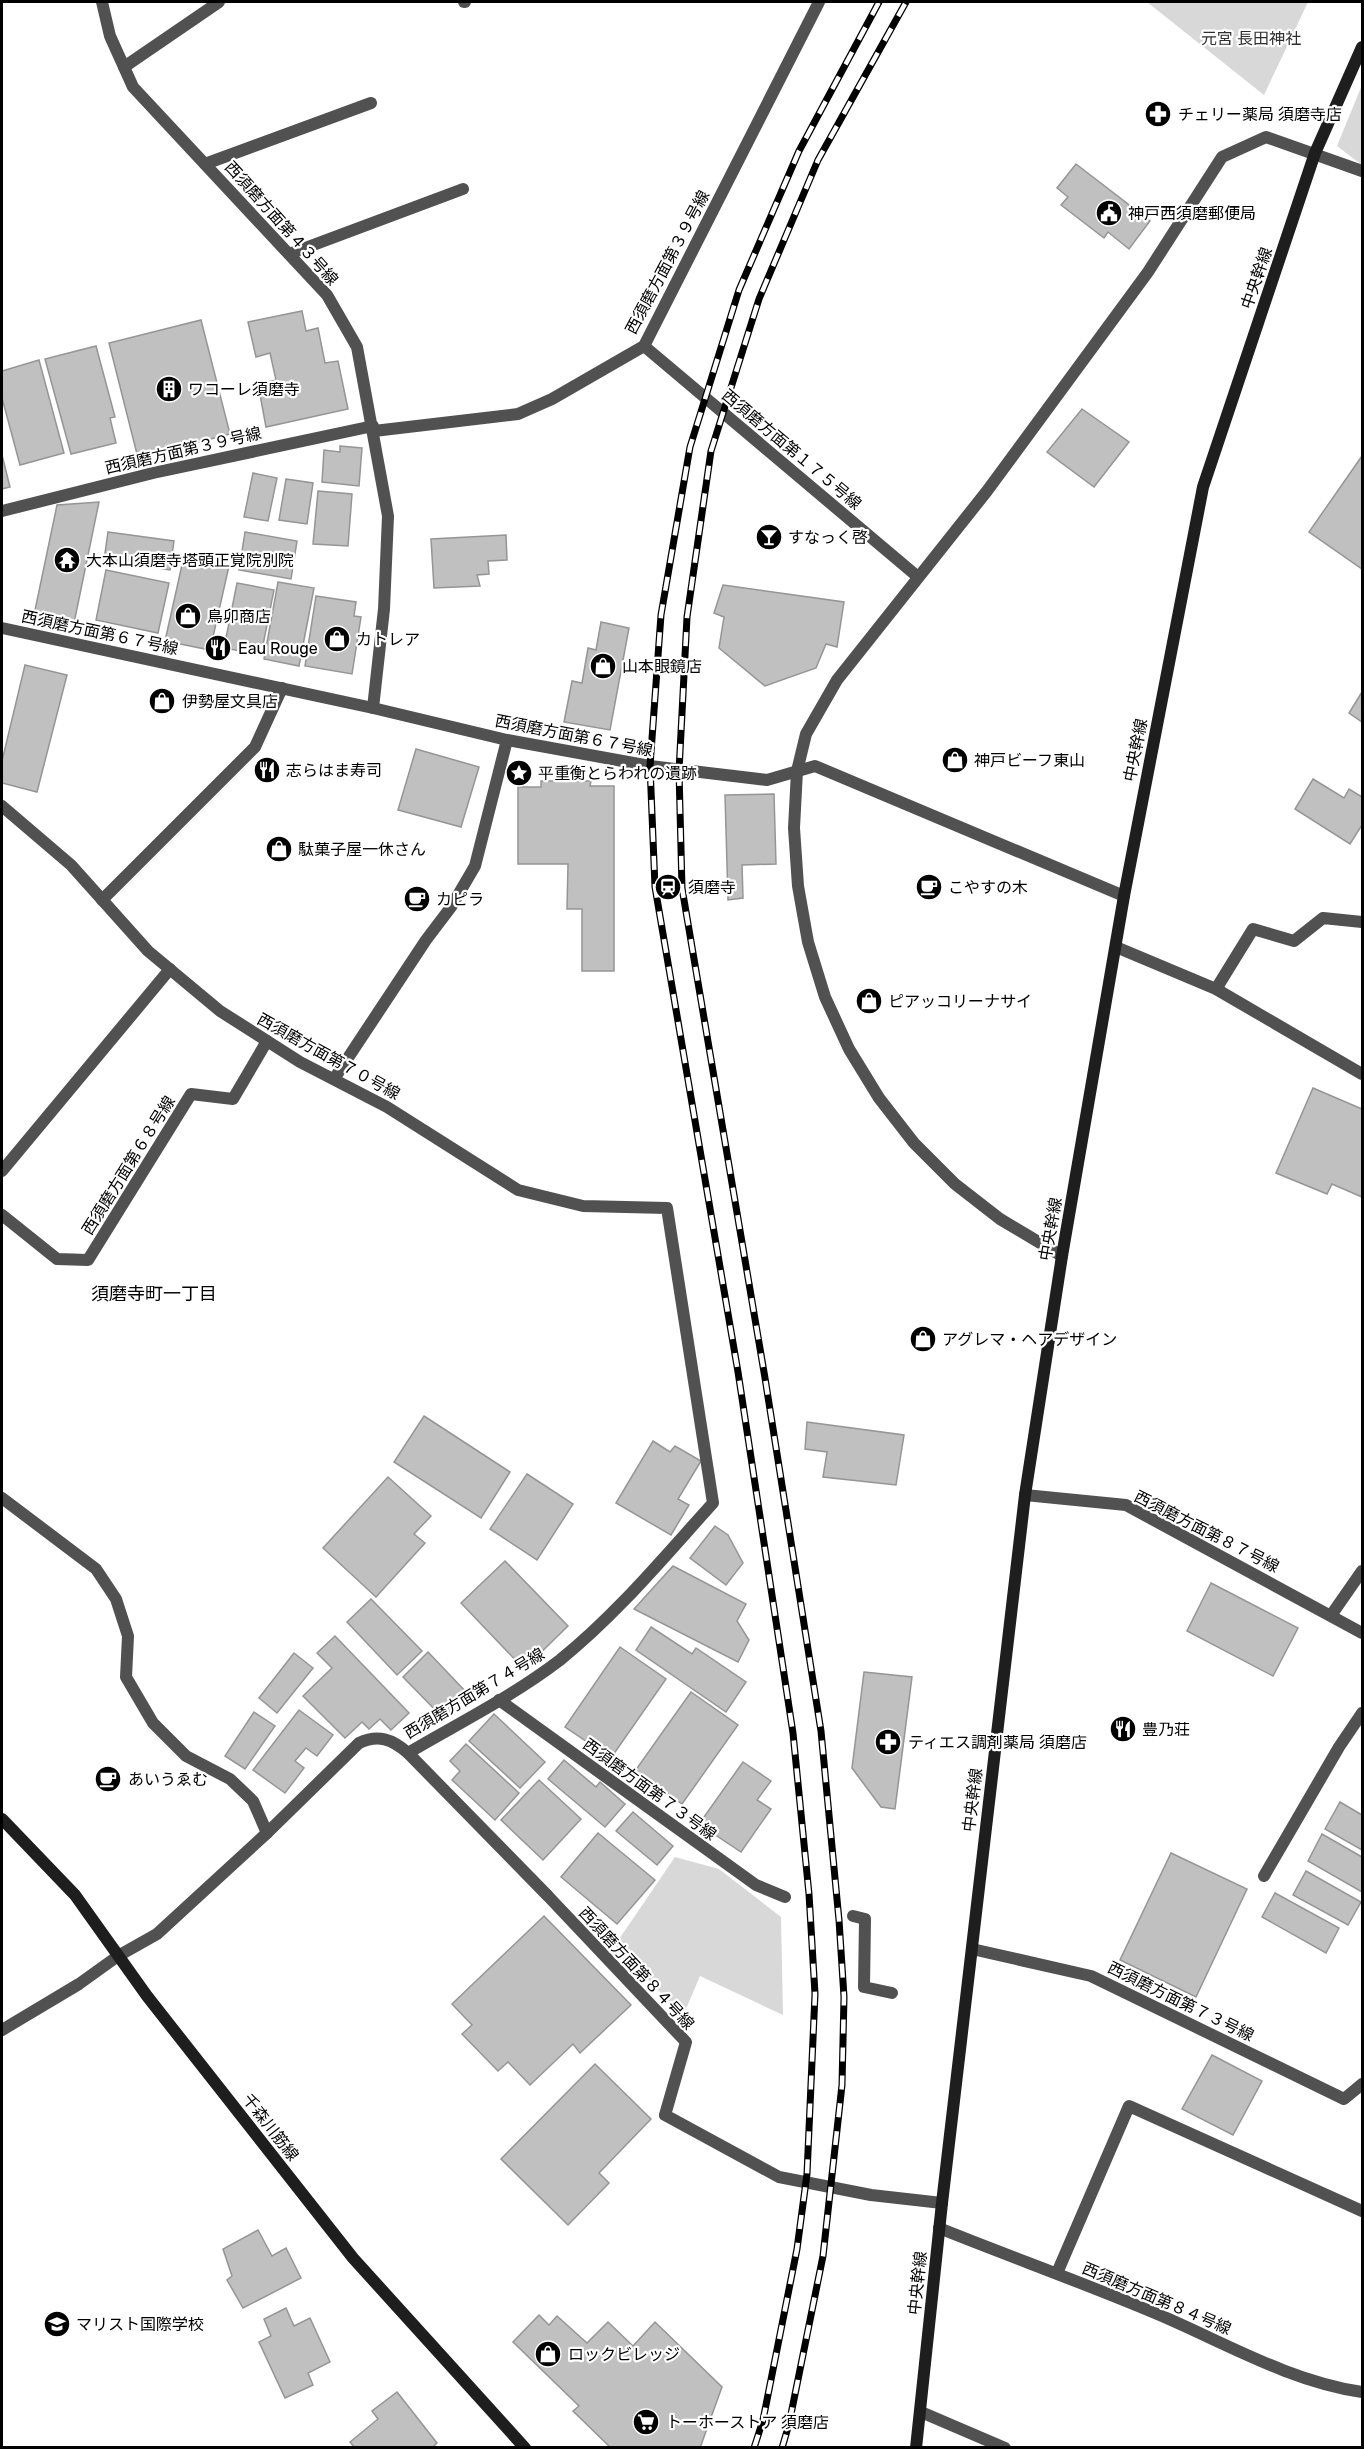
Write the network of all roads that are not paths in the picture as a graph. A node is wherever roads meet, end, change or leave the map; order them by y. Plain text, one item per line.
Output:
1 (102, 2) edge
2 (219, 2) edge
3 (819, 2) edge
4 (1362, 47) edge
5 (124, 67) junction
6 (371, 103) dead end
7 (1315, 153) junction
8 (205, 164) junction
9 (1362, 171) edge
10 (463, 189) dead end
11 (289, 254) junction
12 (644, 346) junction
13 (374, 428) junction
14 (2, 511) edge
15 (918, 577) junction
16 (2, 628) edge
17 (282, 688) junction
18 (373, 708) junction
19 (507, 740) junction
20 (797, 771) junction
21 (2, 806) edge
22 (1124, 896) junction
23 (102, 900) junction
24 (1362, 922) edge
25 (1116, 947) junction
26 (170, 969) junction
27 (1216, 989) junction
28 (267, 1041) junction
29 (1362, 1074) edge
30 (334, 1079) junction
31 (2, 1171) edge
32 (667, 1208) joint
33 (2, 1215) edge
34 (1062, 1256) junction
35 (1025, 1495) junction
36 (2, 1498) edge
37 (1362, 1571) edge
38 (1332, 1614) junction
39 (1362, 1633) edge
40 (499, 1700) junction
41 (1362, 1713) edge
42 (408, 1753) junction
43 (2, 1819) edge
44 (267, 1833) junction
45 (1264, 1876) dead end
46 (785, 1897) dead end
47 (853, 1916) dead end
48 (972, 1949) junction
49 (118, 1956) junction
50 (892, 1993) dead end
51 (2, 2030) edge
52 (1362, 2084) edge
53 (942, 2203) junction
54 (1362, 2211) edge
55 (939, 2228) junction
56 (1057, 2273) junction
57 (1362, 2392) edge
58 (921, 2412) junction
59 (525, 2448) edge
60 (916, 2448) edge
61 (1005, 2448) edge

1 - 5 street, 西須磨方面第４３号線
2 - 5 street
3 - 12 street, 西須磨方面第３９号線
4 - 7 street, 中央幹線
5 - 8 street, 西須磨方面第４３号線
6 - 8 street
7 - 9 street
7 - 15 street
7 - 22 street, 中央幹線
8 - 11 street, 西須磨方面第４３号線
10 - 11 street
11 - 13 street, 西須磨方面第４３号線
12 - 13 street, 西須磨方面第３９号線
12 - 15 street, 西須磨方面第１７５号線
13 - 14 street, 西須磨方面第３９号線
13 - 18 street, 西須磨方面第４３号線
15 - 20 street
16 - 17 street, 西須磨方面第６７号線
17 - 18 street, 西須磨方面第６７号線
17 - 23 street
18 - 19 street, 西須磨方面第６７号線
19 - 20 street, 西須磨方面第６７号線
19 - 30 street
20 - 22 street, 西須磨方面第６７号線
20 - 34 street
21 - 23 street, 西須磨方面第７０号線
22 - 25 street, 中央幹線
23 - 26 street, 西須磨方面第７０号線
24 - 27 street
25 - 27 street
25 - 34 street, 中央幹線
26 - 28 street, 西須磨方面第７０号線
26 - 31 street
27 - 29 street
28 - 30 street, 西須磨方面第７０号線
28 - 33 street, 西須磨方面第６８号線
30 - 32 street, 西須磨方面第７０号線
32 - 40 street, 西須磨方面第７４号線
34 - 35 street, 中央幹線
35 - 38 street, 西須磨方面第８７号線
35 - 48 street, 中央幹線
36 - 44 street
37 - 38 street
38 - 39 street, 西須磨方面第８７号線
40 - 42 street, 西須磨方面第７４号線
40 - 46 street, 西須磨方面第７３号線
41 - 45 street
42 - 44 street, 西須磨方面第７４号線
42 - 53 street, 西須磨方面第８４号線
43 - 49 street, 千森川筋線
44 - 49 street, 西須磨方面第７４号線
47 - 50 street
48 - 52 street, 西須磨方面第７３号線
48 - 53 street, 中央幹線
49 - 51 street, 西須磨方面第７４号線
49 - 59 street, 千森川筋線
53 - 55 street, 中央幹線
54 - 56 street
55 - 56 street, 西須磨方面第８４号線
55 - 58 street, 中央幹線
56 - 57 street, 西須磨方面第８４号線
58 - 60 street, 中央幹線
58 - 61 street

